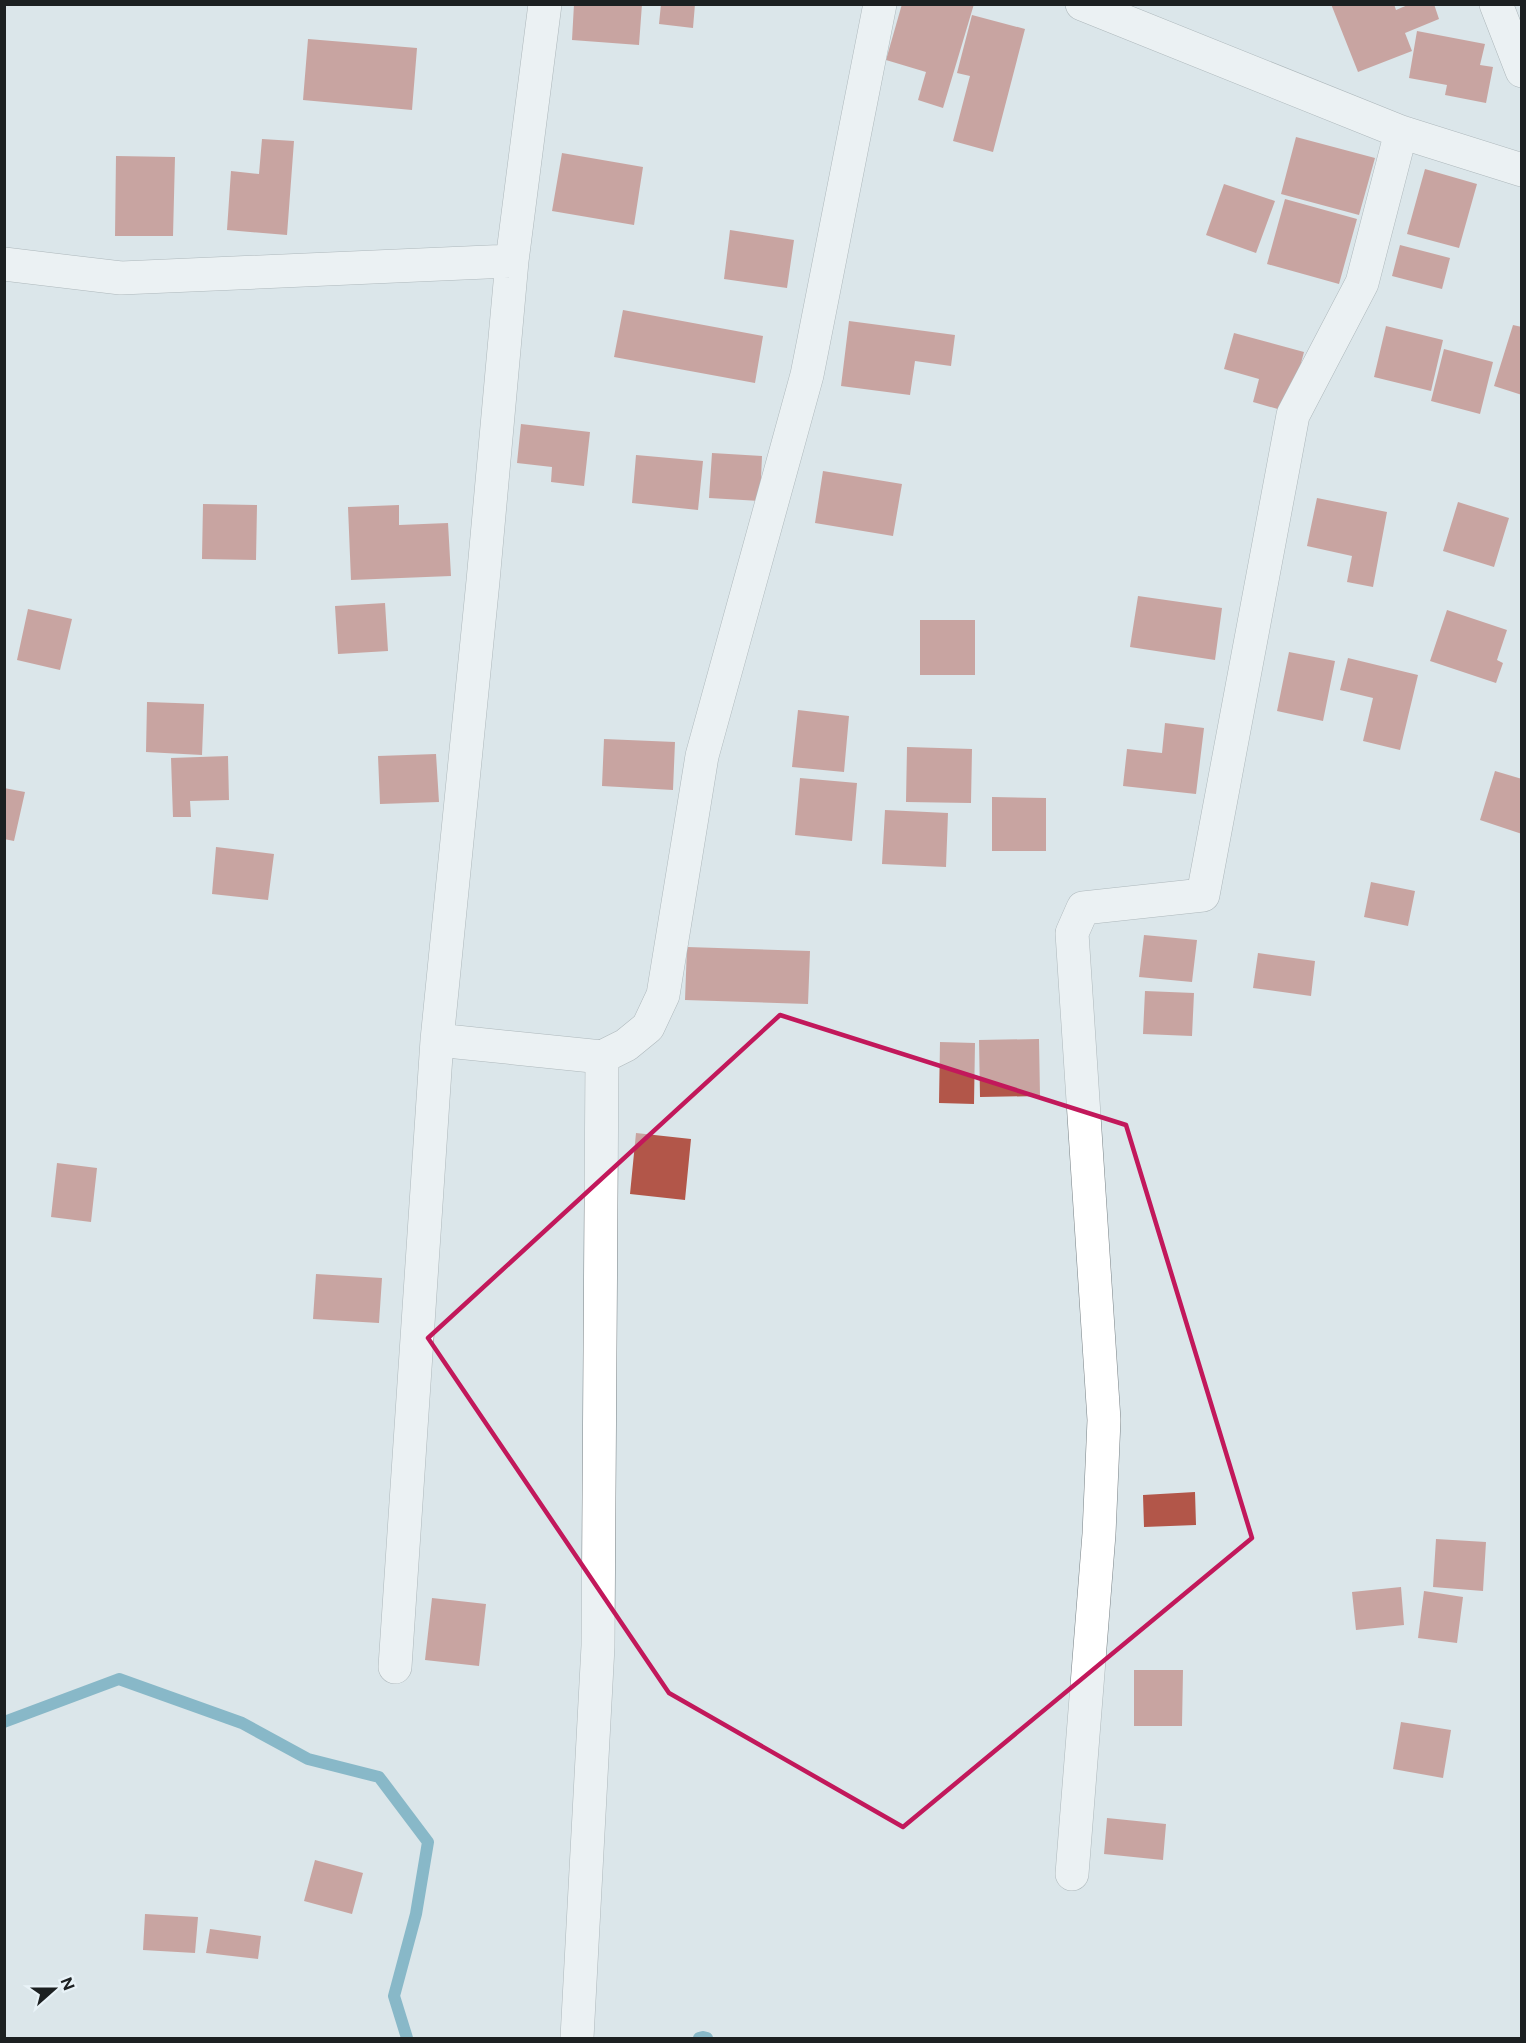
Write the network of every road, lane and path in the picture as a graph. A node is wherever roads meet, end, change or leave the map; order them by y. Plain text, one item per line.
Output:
1 (545, 4) edge
2 (880, 4) edge
3 (1082, 4) edge
4 (1496, 4) edge
5 (1521, 71) edge
6 (1401, 132) junction
7 (1521, 170) edge
8 (512, 261) junction
9 (4, 264) edge
10 (437, 1040) junction
11 (602, 1057) junction
12 (394, 1667) dead end
13 (1072, 1874) dead end
14 (578, 2038) edge

1 - 8 street
2 - 11 street
3 - 6 street
4 - 5 street
6 - 7 street
6 - 13 street
8 - 9 street
8 - 10 street
10 - 11 street
10 - 12 street
11 - 14 street

